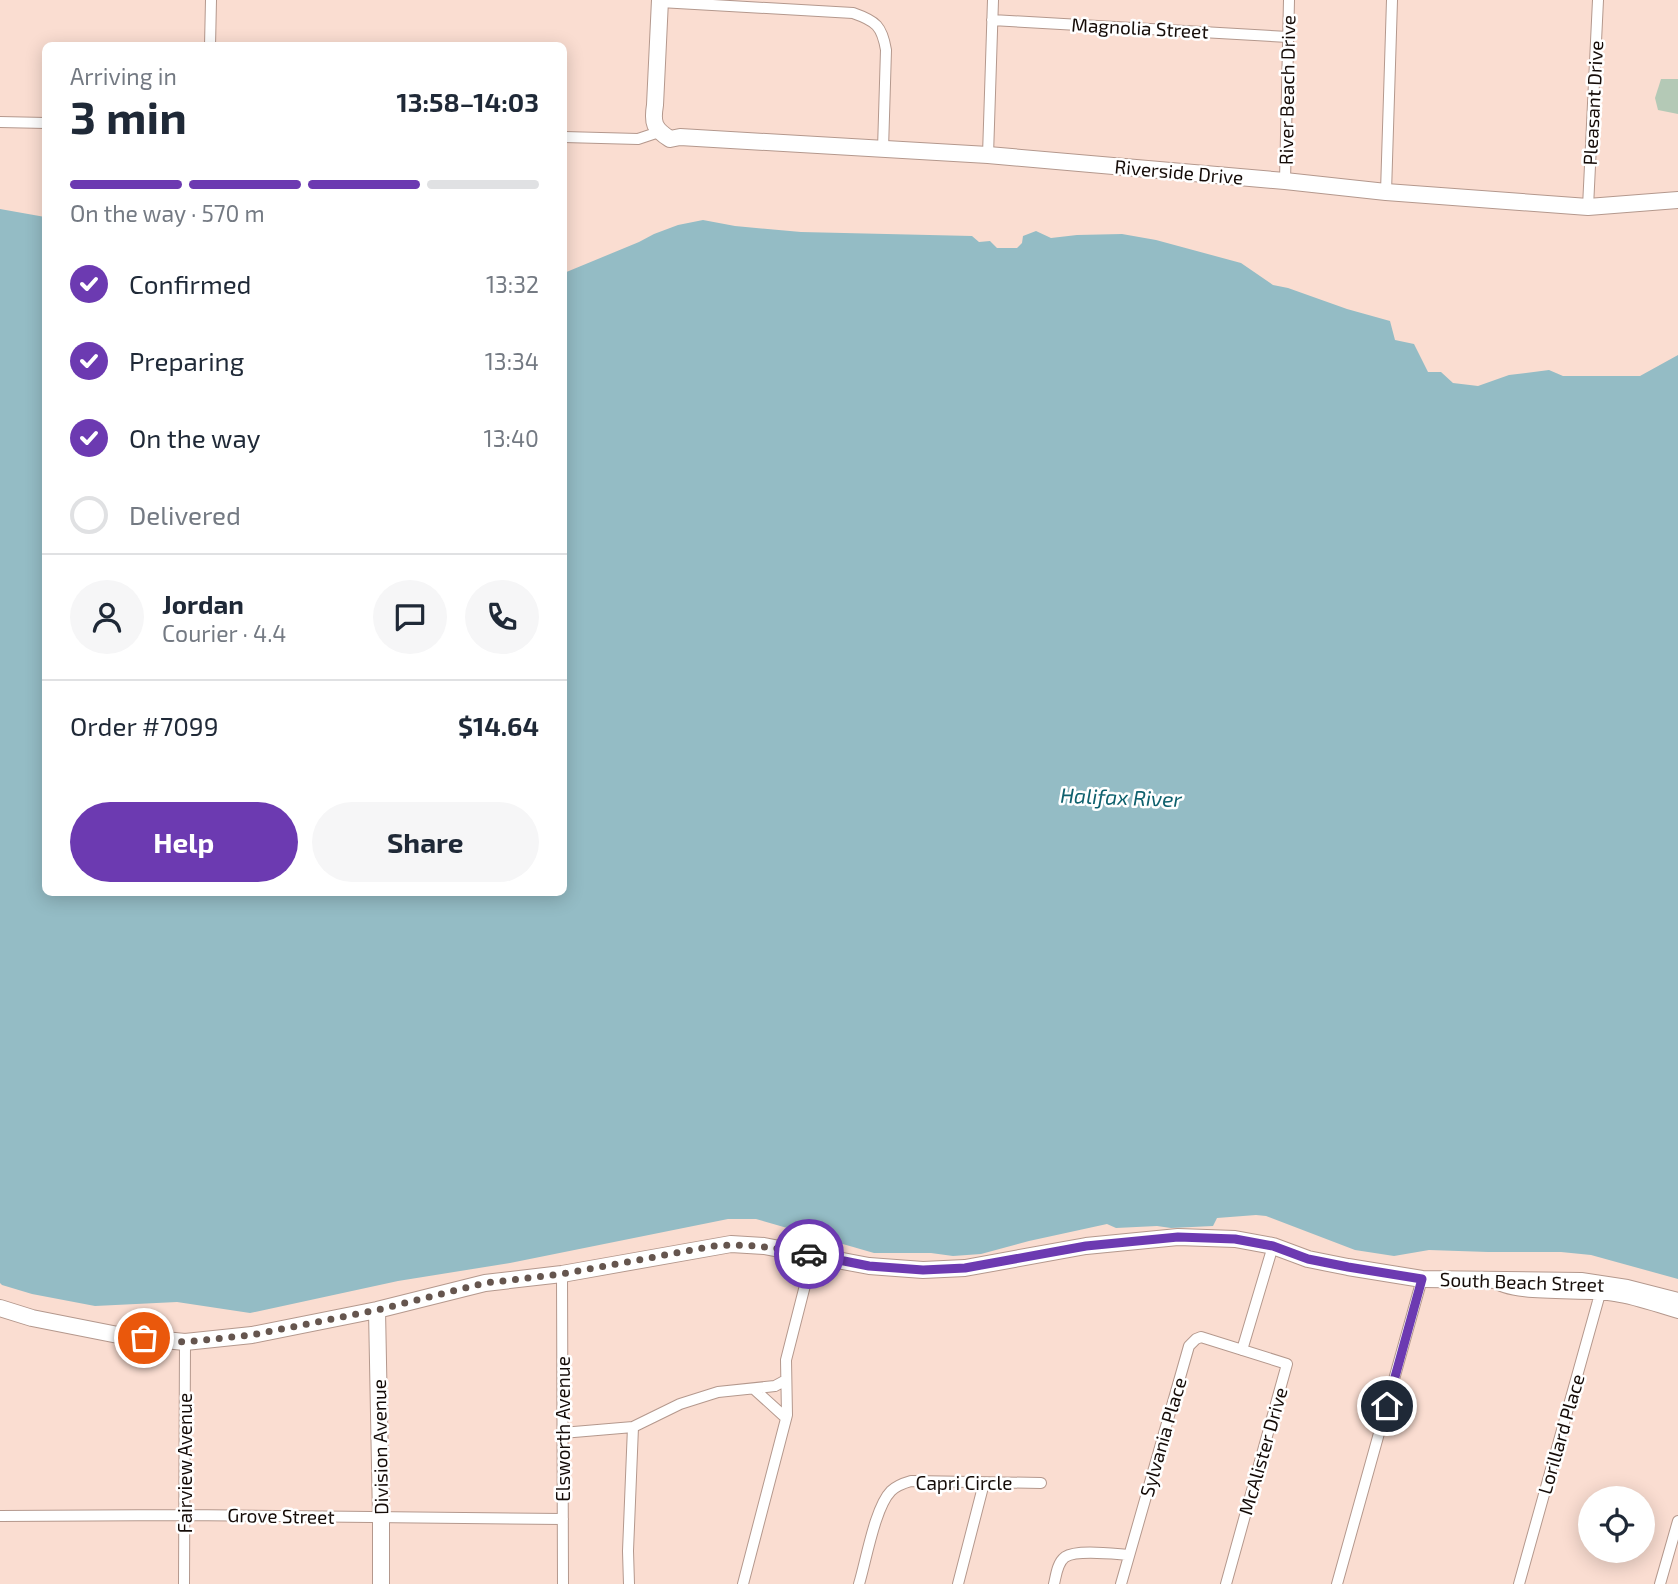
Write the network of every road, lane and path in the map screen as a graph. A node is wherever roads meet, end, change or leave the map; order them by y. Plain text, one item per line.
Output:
1 (211, 0) edge
2 (993, 0) edge
3 (1289, 0) edge
4 (1392, 0) edge
5 (1598, 0) edge
6 (660, 1) edge
7 (992, 20) junction
8 (1288, 37) junction
9 (210, 42) edge
10 (0, 122) edge
11 (42, 123) edge
12 (669, 132) junction
13 (567, 137) edge
14 (883, 149) junction
15 (988, 155) junction
16 (1285, 181) junction
17 (1386, 192) junction
18 (1678, 200) edge
19 (1588, 207) junction
20 (1273, 1246) junction
21 (813, 1254) junction
22 (562, 1274) junction
23 (1422, 1279) junction
24 (1602, 1289) junction
25 (1678, 1301) edge
26 (0, 1308) edge
27 (377, 1310) junction
28 (1678, 1313) edge
29 (185, 1342) junction
30 (1242, 1350) junction
31 (786, 1380) junction
32 (754, 1389) junction
33 (786, 1418) junction
34 (633, 1427) junction
35 (562, 1433) junction
36 (984, 1483) junction
37 (1041, 1483) dead end
38 (184, 1515) junction
39 (0, 1516) edge
40 (381, 1518) junction
41 (563, 1519) junction
42 (1678, 1521) edge
43 (1129, 1555) junction
44 (184, 1584) edge
45 (381, 1584) edge
46 (563, 1584) edge
47 (629, 1584) edge
48 (743, 1584) edge
49 (859, 1584) edge
50 (958, 1584) edge
51 (1054, 1584) edge
52 (1121, 1584) edge
53 (1226, 1584) edge
54 (1337, 1584) edge
55 (1519, 1584) edge
56 (1660, 1584) edge

1 - 9 street
2 - 7 street
3 - 8 street, River Beach Drive
4 - 17 street
5 - 19 street, Pleasant Drive
6 - 12 street
6 - 14 street
7 - 8 street, Magnolia Street
7 - 15 street
8 - 16 street, River Beach Drive
10 - 11 street
12 - 13 street, Riverside Drive
12 - 14 street, Riverside Drive
14 - 15 street, Riverside Drive
15 - 16 street, Riverside Drive
16 - 17 street, Riverside Drive
17 - 19 street, Riverside Drive
18 - 19 street, Riverside Drive
20 - 21 street, South Beach Street
20 - 23 street, South Beach Street
20 - 30 street
21 - 22 street, South Beach Street
21 - 31 street
22 - 27 street, South Beach Street
22 - 35 street, Elsworth Avenue
23 - 24 street, South Beach Street
23 - 54 street
24 - 25 street, South Beach Street
24 - 28 street
24 - 55 street, Lorillard Place
26 - 29 street, South Beach Street
27 - 29 street, South Beach Street
27 - 40 street, Division Avenue
29 - 38 street, Fairview Avenue
30 - 43 street, Sylvania Place
30 - 53 street, McAlister Drive
31 - 32 street
31 - 33 street
32 - 33 street
32 - 34 street
33 - 48 street
34 - 35 street
34 - 47 street
35 - 41 street, Elsworth Avenue
36 - 37 street, Capri Circle
36 - 49 street, Capri Circle
36 - 50 street
38 - 39 street, Grove Street
38 - 40 street, Grove Street
38 - 44 street, Fairview Avenue
40 - 41 street, Grove Street
40 - 45 street, Division Avenue
41 - 46 street, Elsworth Avenue
42 - 56 street
43 - 51 street
43 - 52 street, Sylvania Place

